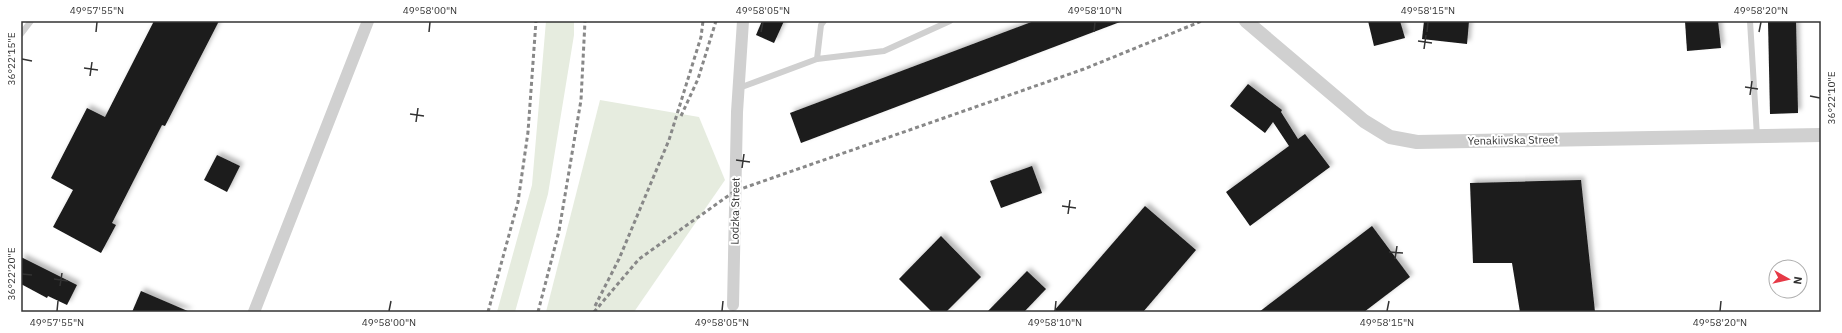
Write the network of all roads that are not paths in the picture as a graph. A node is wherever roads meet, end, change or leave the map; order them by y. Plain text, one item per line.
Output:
1 (31, 21) edge
2 (368, 21) edge
3 (743, 21) edge
4 (824, 21) edge
5 (950, 21) edge
6 (1246, 21) edge
7 (1750, 21) edge
8 (21, 34) edge
9 (817, 59) junction
10 (739, 88) junction
11 (1821, 135) edge
12 (1757, 136) junction
13 (732, 309) edge
14 (254, 312) edge

1 - 8 lane
2 - 14 street
3 - 10 street, Lodzka Street
4 - 9 lane
5 - 9 lane
6 - 12 street, Yenakiivska Street
7 - 12 lane
9 - 10 lane
10 - 13 street, Lodzka Street
11 - 12 street, Yenakiivska Street

